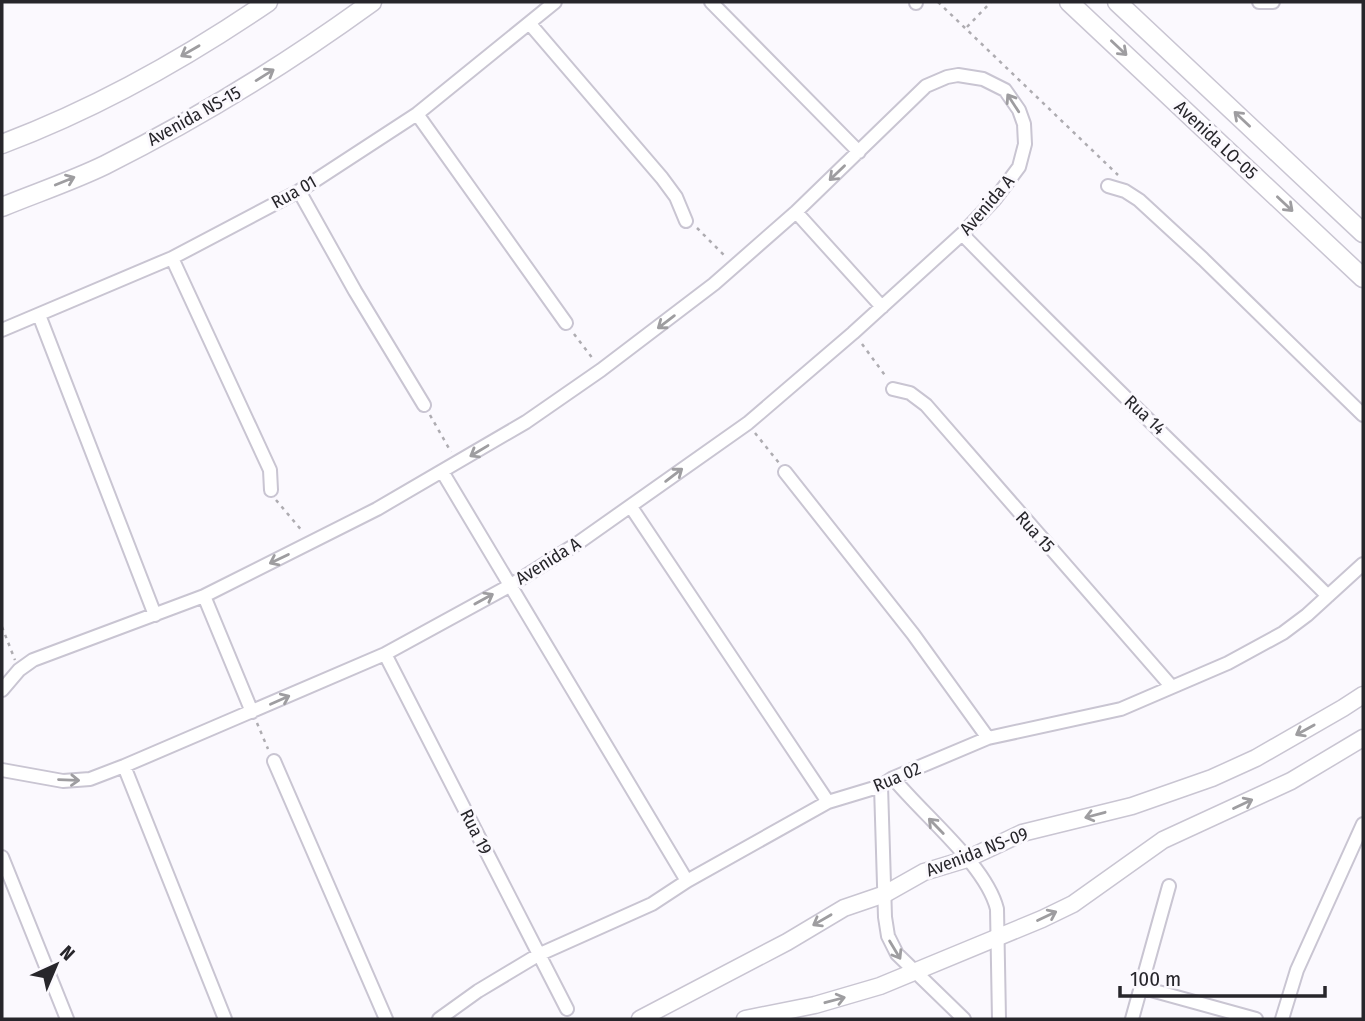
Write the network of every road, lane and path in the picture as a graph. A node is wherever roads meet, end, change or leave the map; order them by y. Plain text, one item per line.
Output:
1 (268, 2) edge
2 (372, 2) edge
3 (555, 2) edge
4 (711, 2) edge
5 (938, 2) edge
6 (991, 2) edge
7 (1069, 2) edge
8 (1117, 2) edge
9 (1259, 2) edge
10 (1273, 2) edge
11 (530, 24) junction
12 (965, 28) junction
13 (417, 114) junction
14 (2, 144) edge
15 (859, 152) junction
16 (1108, 186) dead end
17 (299, 191) junction
18 (1129, 193) junction
19 (2, 208) edge
20 (796, 212) junction
21 (686, 221) joint
22 (1363, 233) edge
23 (962, 234) junction
24 (172, 258) junction
25 (734, 266) junction
26 (1363, 278) edge
27 (882, 307) junction
28 (39, 315) junction
29 (566, 323) joint
30 (2, 330) edge
31 (853, 333) junction
32 (601, 370) junction
33 (893, 390) joint
34 (424, 405) joint
35 (1363, 415) edge
36 (748, 423) junction
37 (458, 463) junction
38 (785, 472) joint
39 (443, 473) junction
40 (271, 490) joint
41 (631, 507) junction
42 (308, 545) junction
43 (1363, 564) edge
44 (510, 585) junction
45 (204, 596) junction
46 (1328, 596) junction
47 (155, 615) junction
48 (2, 627) edge
49 (385, 654) junction
50 (19, 670) junction
51 (1171, 686) junction
52 (2, 690) edge
53 (1363, 695) edge
54 (252, 712) junction
55 (988, 737) junction
56 (1363, 738) edge
57 (274, 761) joint
58 (124, 766) junction
59 (2, 770) edge
60 (893, 778) junction
61 (881, 786) junction
62 (828, 802) junction
63 (1363, 824) edge
64 (2, 857) edge
65 (967, 859) junction
66 (687, 881) junction
67 (1168, 886) dead end
68 (885, 894) junction
69 (996, 937) junction
70 (538, 955) junction
71 (914, 972) junction
72 (1140, 987) junction
73 (568, 1009) dead end
74 (68, 1019) edge
75 (225, 1019) edge
76 (386, 1019) edge
77 (439, 1019) edge
78 (640, 1019) edge
79 (745, 1019) edge
80 (964, 1019) edge
81 (999, 1019) edge
82 (1132, 1019) edge
83 (1256, 1019) edge
84 (1282, 1019) edge

1 -> 14 main road
19 -> 2 main road, Avenida NS-15
3 - 11 street, Rua 01
4 - 15 street
5 - 12 path
6 - 12 path
7 -> 26 main road, Avenida LO-05
22 -> 8 main road, Avenida LO-05
9 - 10 street
11 - 13 street, Rua 01
11 - 21 street
12 - 18 path
13 - 17 street, Rua 01
13 - 29 street
15 -> 20 street, Avenida A
23 -> 15 street, Avenida A
16 - 18 street
17 - 24 street, Rua 01
17 - 34 street
18 - 35 street
20 - 25 street, Avenida A
20 - 27 street
21 - 25 path
23 - 27 street, Avenida A
23 - 46 street, Rua 14
24 - 28 street, Rua 01
24 - 40 street
25 -> 32 street, Avenida A
27 - 31 street, Avenida A
28 - 30 street, Rua 01
28 - 47 street
29 - 32 path
31 - 33 path
31 - 36 street, Avenida A
32 -> 37 street, Avenida A
33 - 51 street, Rua 15
34 - 37 path
36 - 38 path
41 -> 36 street, Avenida A
37 - 39 street, Avenida A
38 - 55 street
39 - 42 street, Avenida A
39 - 44 street
40 - 42 path
41 - 44 street, Avenida A
41 - 62 street
42 -> 45 street, Avenida A
43 - 46 street, Rua 02
49 -> 44 street, Avenida A
44 - 66 street
45 - 47 street, Avenida A
45 - 54 street
46 - 51 street, Rua 02
47 - 50 street, Avenida A
48 - 50 path
54 -> 49 street, Avenida A
49 - 70 street, Rua 19
50 - 52 street, Avenida A
51 - 55 street, Rua 02
53 -> 65 street, Avenida NS-09
54 - 57 path
54 - 58 street, Avenida A
55 - 60 street, Rua 02
69 -> 56 street
57 - 76 street
59 -> 58 street, Avenida A
58 - 75 street
60 - 61 street, Rua 02
65 -> 60 street
61 - 62 street, Rua 02
61 - 68 street
62 - 66 street, Rua 02
63 - 84 street
64 - 74 street
65 - 68 street, Avenida NS-09
65 - 69 street
66 - 70 street, Rua 02
67 - 72 street
68 -> 71 street
68 -> 78 street, Avenida NS-09
69 - 71 street
69 - 81 street
70 - 73 street, Rua 19
70 - 77 street, Rua 02
79 -> 71 street
71 - 80 street
72 - 82 street
72 - 83 street

